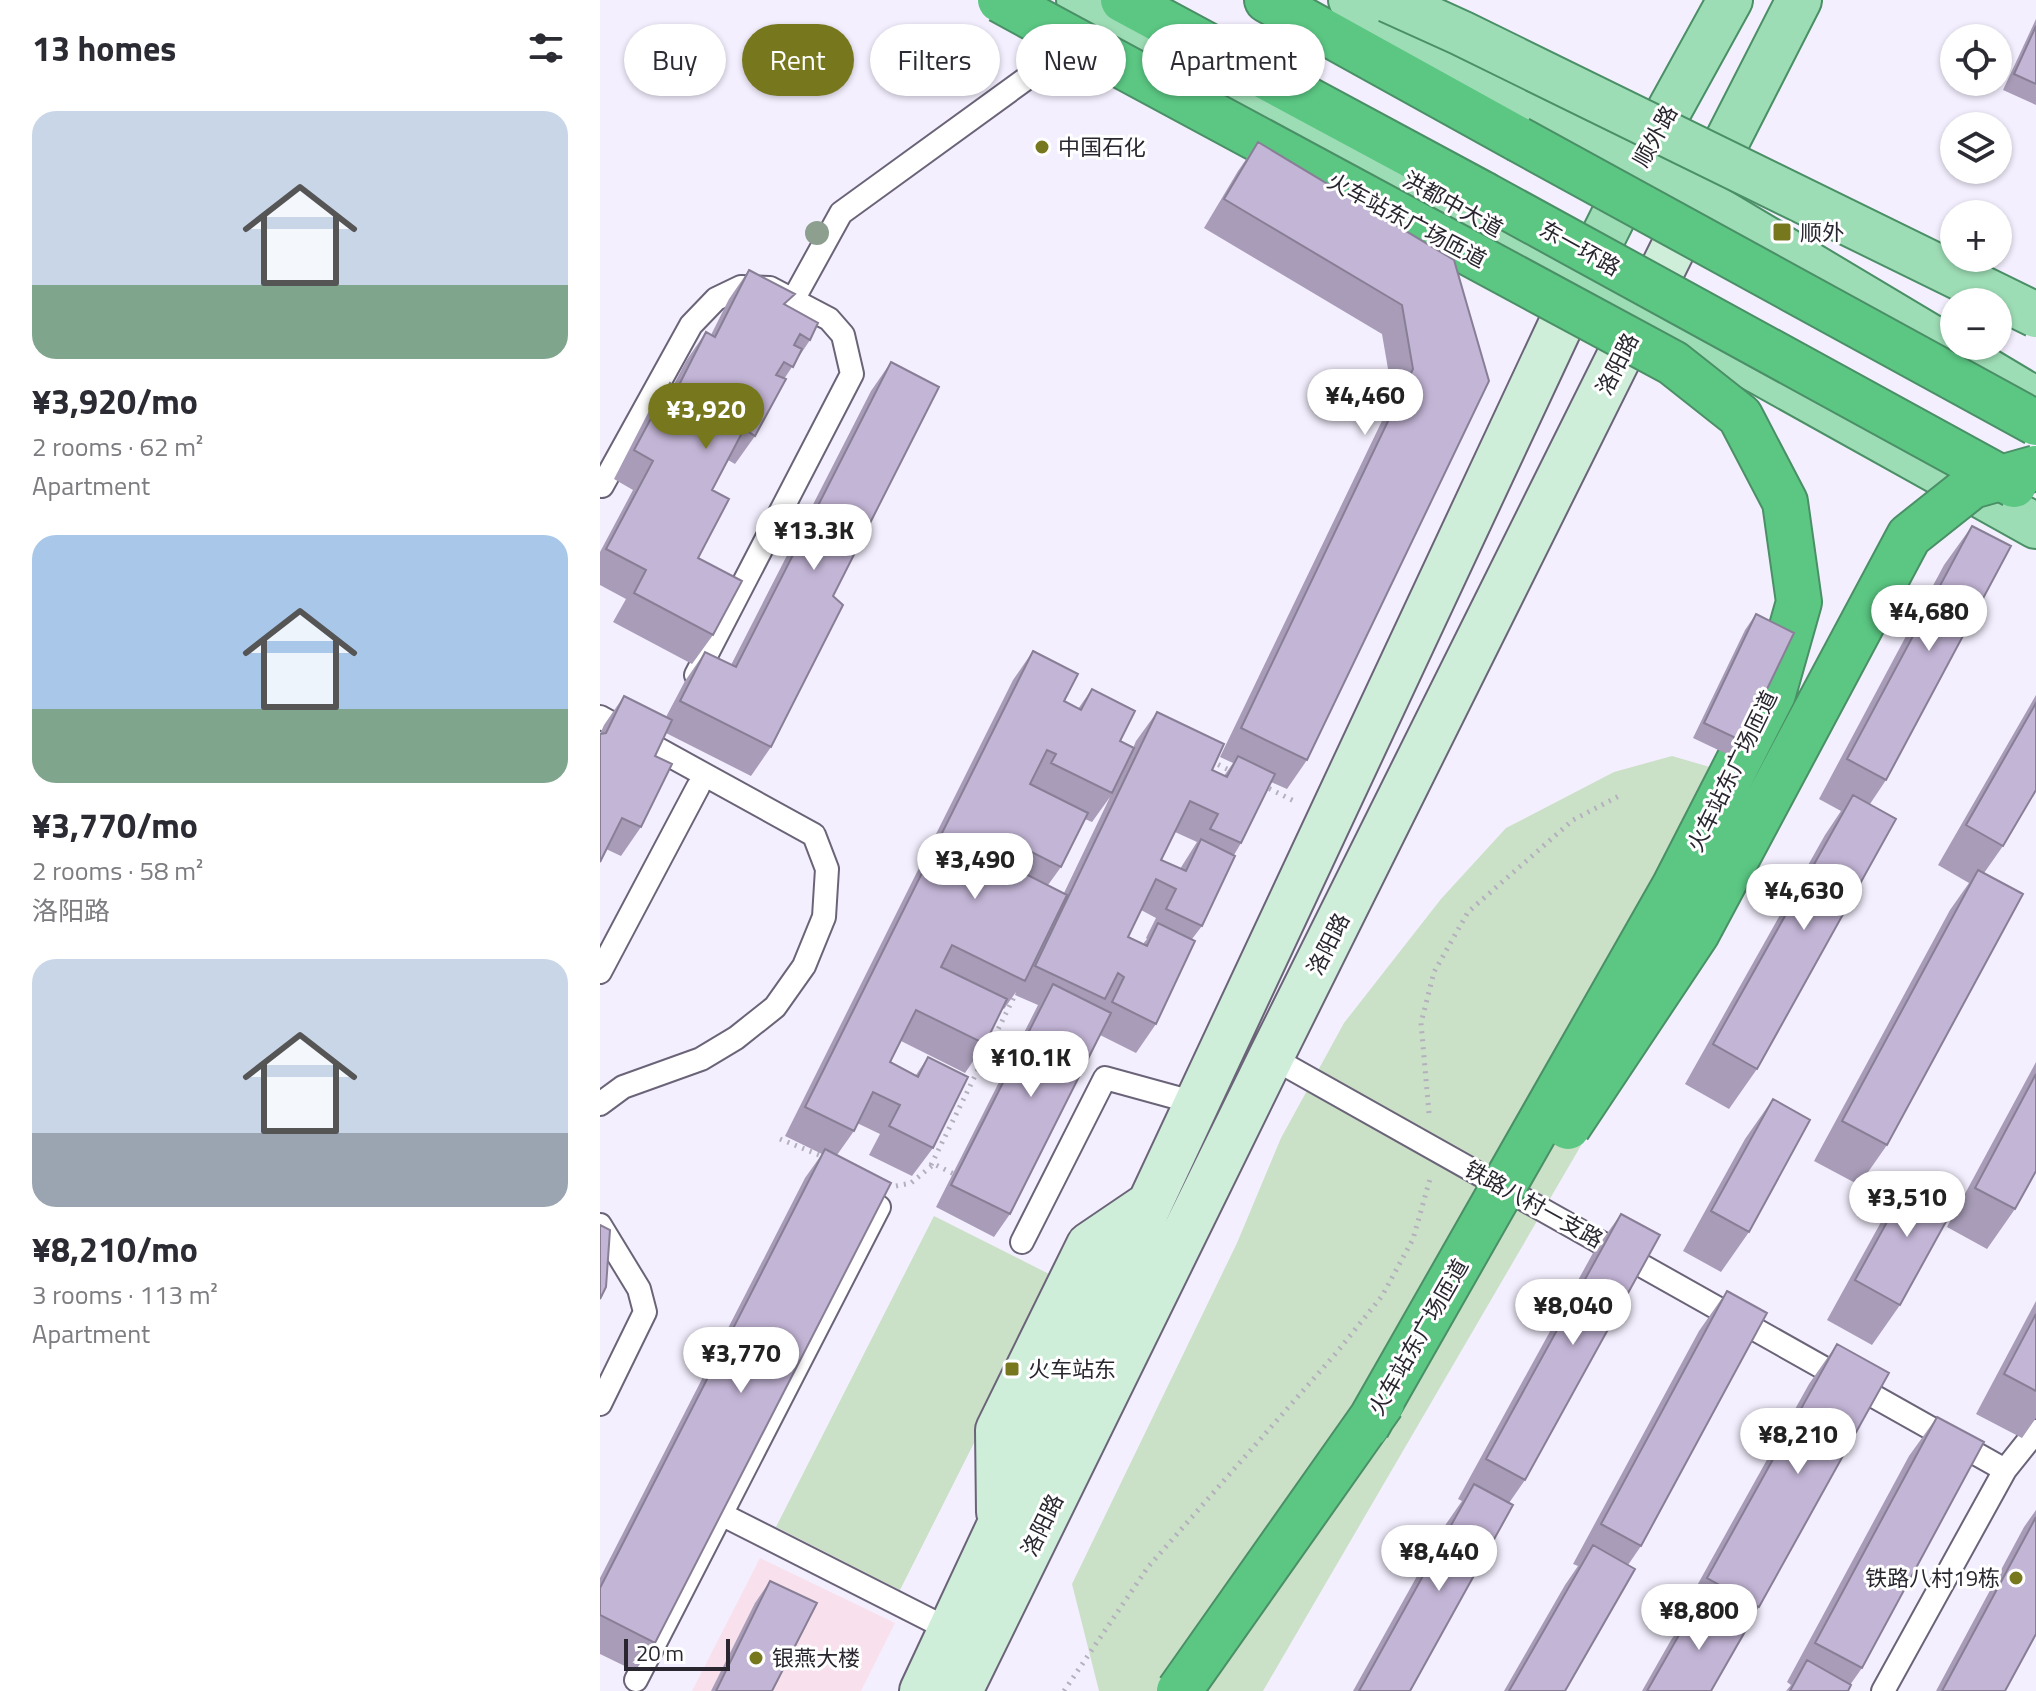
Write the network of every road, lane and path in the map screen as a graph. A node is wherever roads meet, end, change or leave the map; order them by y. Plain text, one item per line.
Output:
1 (1000, 0) edge
2 (1079, 0) edge
3 (1267, 0) edge
4 (1351, 0) edge
5 (1388, 0) edge
6 (1730, 0) edge
7 (1799, 0) edge
8 (1132, 17) edge
9 (1639, 165) junction
10 (1698, 198) junction
11 (1584, 275) junction
12 (793, 300) junction
13 (1645, 308) junction
14 (2036, 315) edge
15 (2036, 400) edge
16 (2036, 423) edge
17 (2036, 468) edge
18 (602, 486) dead end
19 (2036, 497) edge
20 (2036, 526) edge
21 (696, 675) edge
22 (600, 717) edge
23 (1207, 759) edge
24 (698, 787) dead end
25 (1619, 796) dead end
26 (1330, 818) junction
27 (600, 972) edge
28 (1015, 995) edge
29 (1271, 1057) junction
30 (1196, 1103) junction
31 (600, 1104) edge
32 (780, 1139) dead end
33 (1430, 1145) junction
34 (835, 1162) edge
35 (931, 1165) junction
36 (963, 1178) edge
37 (891, 1186) edge
38 (879, 1207) edge
39 (600, 1225) edge
40 (1022, 1242) dead end
41 (600, 1404) edge
42 (1367, 1426) junction
43 (2036, 1431) edge
44 (2005, 1470) junction
45 (721, 1514) junction
46 (950, 1630) junction
47 (636, 1680) dead end
48 (922, 1691) edge
49 (960, 1691) edge
50 (1064, 1691) edge
51 (1179, 1691) edge
52 (1883, 1691) edge

1 - 42 highway, 火车站东广场匝道, bridge
2 - 8 main road, 洪都中大道
3 - 16 highway, bridge
4 - 9 main road
5 - 14 main road, bridge
6 - 9 main road, 顺外路
7 - 10 main road
8 - 11 main road, 洪都中大道
8 - 12 lane
8 - 19 highway, 东一环路, bridge
9 - 10 main road
9 - 11 main road, 顺外路
10 - 13 main road, 洛阳路
10 - 15 main road
11 - 13 main road, 洪都中大道
11 - 26 main road, 洛阳路
12 - 18 lane
12 - 21 lane
13 - 20 main road, 洪都中大道
13 - 29 main road, 洛阳路
17 - 42 highway, 火车站东广场匝道, bridge
22 - 31 lane
23 - 26 path
24 - 27 lane
25 - 33 path
26 - 30 main road, 洛阳路
28 - 35 path
29 - 33 lane, 铁路八村一支路
29 - 49 main road, 洛阳路
30 - 40 lane
30 - 46 main road, 洛阳路
32 - 34 path
33 - 44 lane, 铁路八村一支路
33 - 50 path
35 - 36 path
35 - 37 path
38 - 45 lane
39 - 41 lane
42 - 51 highway, 火车站东广场匝道, bridge
43 - 44 lane
44 - 52 lane
45 - 46 lane
45 - 47 lane
46 - 48 main road, 洛阳路

